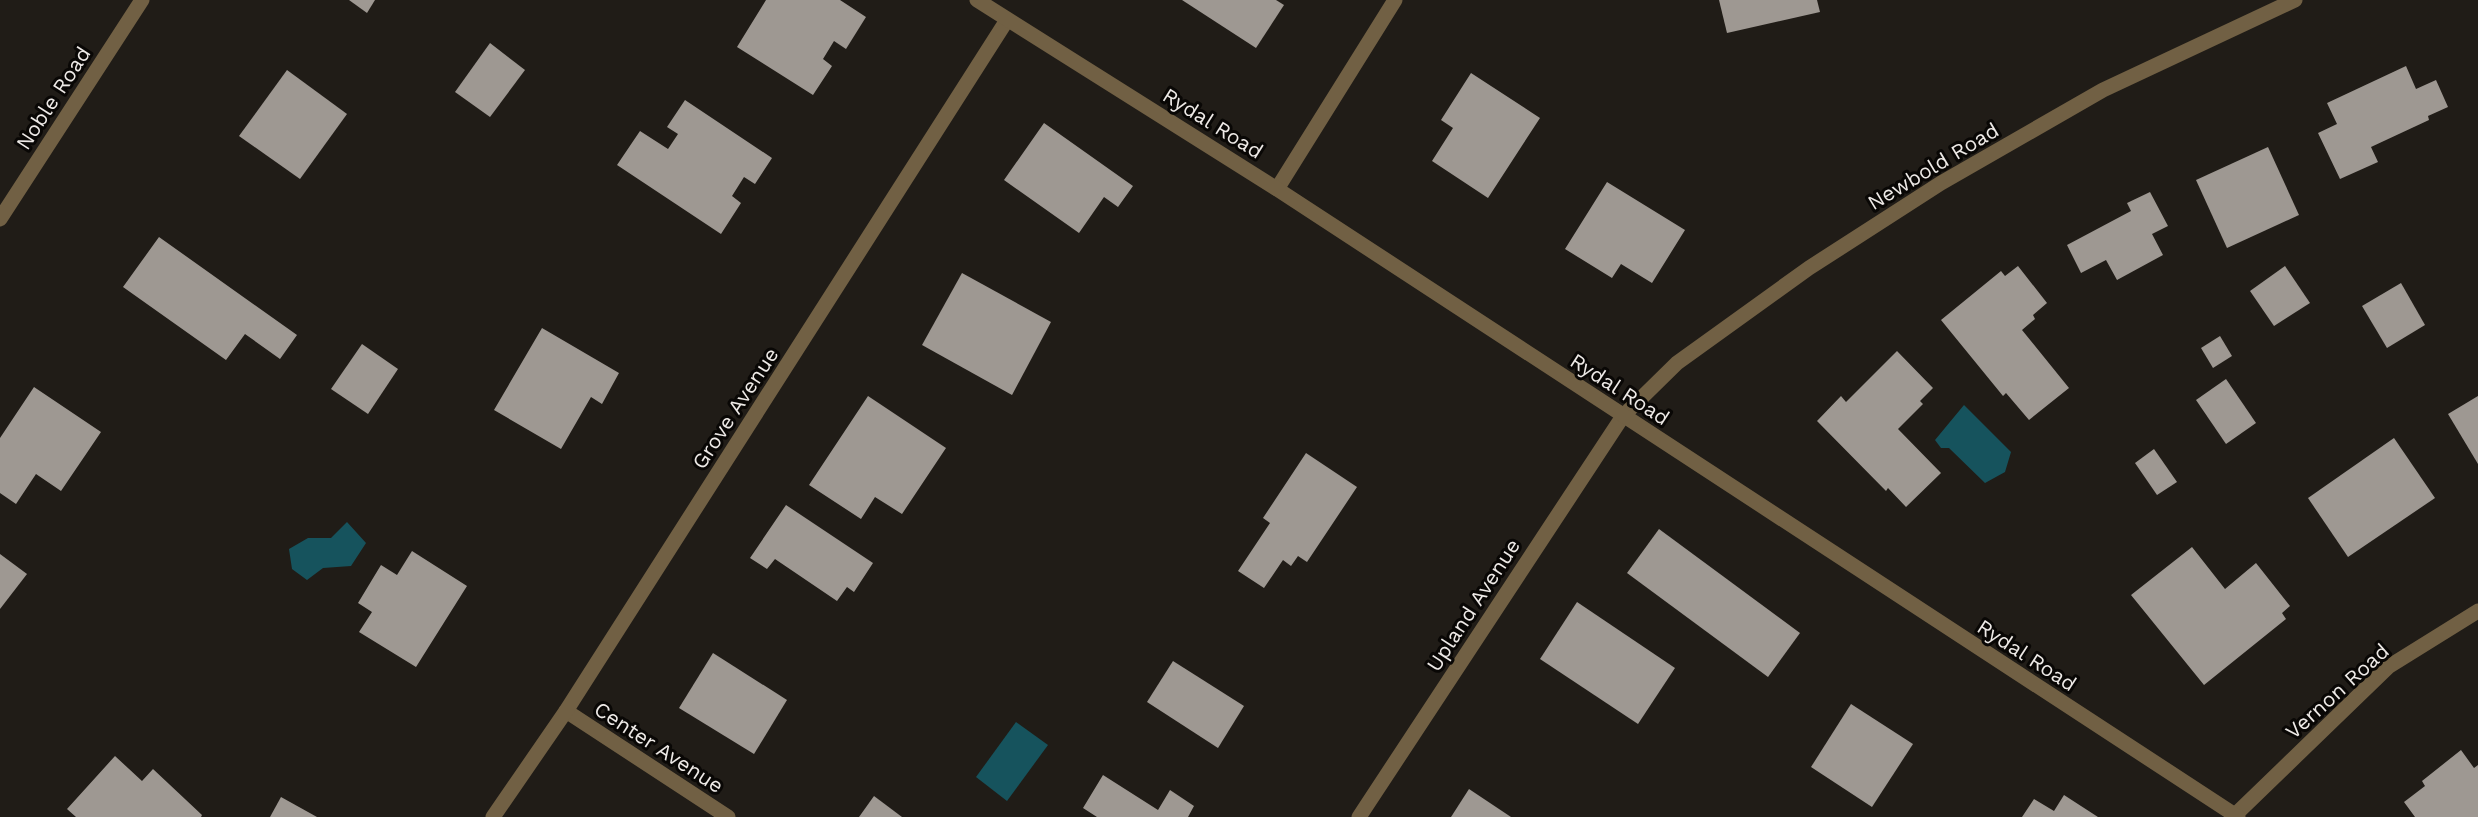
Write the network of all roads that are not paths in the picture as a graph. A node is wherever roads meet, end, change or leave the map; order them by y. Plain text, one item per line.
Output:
1 (142, 0) edge
2 (977, 0) edge
3 (1395, 0) edge
4 (2295, 0) edge
5 (1007, 20) junction
6 (1277, 189) junction
7 (0, 219) edge
8 (1623, 416) junction
9 (2478, 612) edge
10 (566, 711) junction
11 (2235, 816) edge
12 (494, 817) edge
13 (728, 817) edge
14 (1359, 817) edge

1 - 7 street, Noble Road
2 - 5 street, Rydal Road
3 - 6 street
4 - 8 street, Newbold Road
5 - 6 street, Rydal Road
5 - 10 street, Grove Avenue
6 - 8 street, Rydal Road
8 - 11 street, Rydal Road
8 - 14 street, Upland Avenue
9 - 11 street, Vernon Road
10 - 12 street, Grove Avenue
10 - 13 street, Center Avenue

